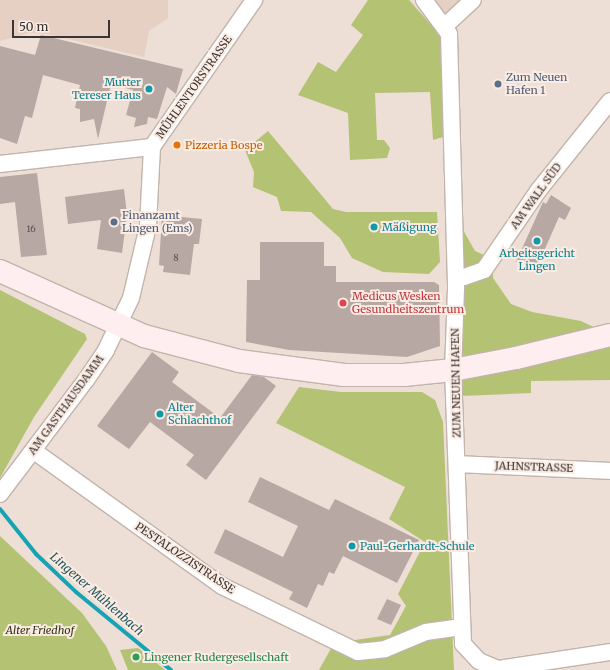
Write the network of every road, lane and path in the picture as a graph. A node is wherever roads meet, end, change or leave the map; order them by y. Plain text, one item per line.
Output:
1 (424, 0) edge
2 (473, 0) edge
3 (251, 4) edge
4 (445, 26) junction
5 (610, 101) edge
6 (152, 146) junction
7 (0, 164) edge
8 (0, 271) edge
9 (456, 277) junction
10 (118, 326) junction
11 (610, 335) edge
12 (454, 370) junction
13 (34, 451) junction
14 (458, 464) junction
15 (610, 471) edge
16 (2, 491) edge
17 (462, 627) junction
18 (610, 652) edge

1 - 4 street
2 - 4 street
3 - 6 street, MÜHLENTORSTRASSE
4 - 9 street, ZUM NEUEN HAFEN
5 - 9 street, AM WALL SÜD
6 - 7 street, MÜHLENTORSTRASSE
6 - 10 street, AM GASTHAUSDAMM
8 - 10 main road
9 - 12 street, ZUM NEUEN HAFEN
10 - 12 main road
10 - 13 street, AM GASTHAUSDAMM
11 - 12 main road
12 - 14 street, ZUM NEUEN HAFEN
13 - 16 street, AM GASTHAUSDAMM
13 - 17 street, PESTALOZZISTRASSE
14 - 15 street, JAHNSTRASSE
14 - 17 street, ZUM NEUEN HAFEN
17 - 18 street, ZUM NEUEN HAFEN

